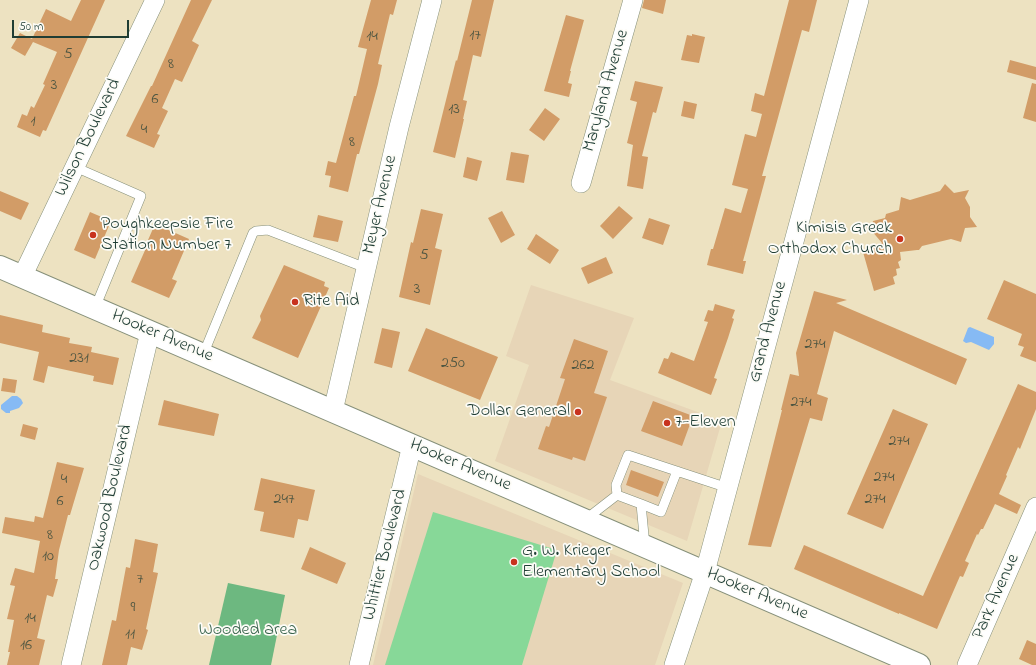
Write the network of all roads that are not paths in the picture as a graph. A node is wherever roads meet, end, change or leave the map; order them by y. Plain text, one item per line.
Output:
1 (155, 0) edge
2 (432, 0) edge
3 (633, 0) edge
4 (858, 0) edge
5 (75, 167) junction
6 (581, 183) dead end
7 (0, 267) edge
8 (366, 268) junction
9 (22, 276) junction
10 (95, 308) junction
11 (150, 332) junction
12 (204, 355) junction
13 (333, 411) junction
14 (412, 445) junction
15 (677, 471) junction
16 (728, 488) junction
17 (617, 495) junction
18 (641, 504) junction
19 (1036, 506) edge
20 (585, 520) junction
21 (646, 546) junction
22 (705, 572) junction
23 (71, 665) edge
24 (359, 665) edge
25 (674, 665) edge
26 (919, 665) edge
27 (967, 665) edge

1 - 5 street, Wilson Boulevard
2 - 8 street, Meyer Avenue
3 - 6 street, Maryland Avenue
4 - 16 street, Grand Avenue
5 - 9 street, Wilson Boulevard
5 - 10 lane
7 - 9 street, Hooker Avenue
8 - 12 lane
8 - 13 street, Meyer Avenue
9 - 10 street, Hooker Avenue
10 - 11 street, Hooker Avenue
11 - 12 street, Hooker Avenue
11 - 23 street, Oakwood Boulevard
12 - 13 street, Hooker Avenue
13 - 14 street, Hooker Avenue
14 - 20 street, Hooker Avenue
14 - 24 street, Whittier Boulevard
15 - 16 lane
15 - 17 lane
15 - 18 lane
16 - 22 street, Grand Avenue
17 - 18 lane
17 - 20 lane
18 - 21 lane
19 - 27 street, Park Avenue
20 - 21 street, Hooker Avenue
21 - 22 street, Hooker Avenue
22 - 25 street, Grand Avenue
22 - 26 street, Hooker Avenue

